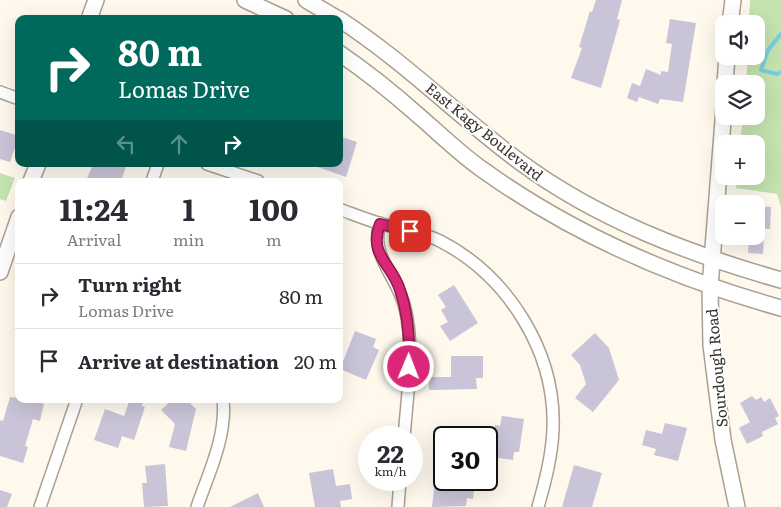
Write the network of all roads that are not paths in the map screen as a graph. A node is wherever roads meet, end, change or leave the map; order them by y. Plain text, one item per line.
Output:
1 (96, 0) edge
2 (246, 0) edge
3 (306, 0) edge
4 (733, 0) edge
5 (90, 15) edge
6 (278, 15) edge
7 (332, 15) edge
8 (731, 15) edge
9 (343, 22) edge
10 (343, 56) edge
11 (0, 92) edge
12 (15, 98) edge
13 (723, 125) edge
14 (216, 167) edge
15 (249, 178) edge
16 (343, 210) edge
17 (380, 224) junction
18 (15, 229) edge
19 (712, 260) junction
20 (0, 272) edge
21 (781, 280) edge
22 (710, 288) junction
23 (781, 308) edge
24 (76, 403) edge
25 (223, 403) edge
26 (405, 426) edge
27 (399, 491) edge
28 (40, 507) edge
29 (197, 507) edge
30 (398, 507) edge
31 (538, 507) edge
32 (736, 507) edge

1 - 5 main road
2 - 6 main road
3 - 7 main road, East Kagy Boulevard
4 - 8 main road
9 - 19 main road, East Kagy Boulevard
10 - 22 main road, East Kagy Boulevard
11 - 12 street
13 - 19 main road, Sourdough Road
14 - 15 street
16 - 17 street
17 - 26 street
17 - 31 street
18 - 20 main road
19 - 21 main road, East Kagy Boulevard
19 - 22 main road, Sourdough Road
22 - 23 main road, East Kagy Boulevard
22 - 32 main road, Sourdough Road
24 - 28 street
25 - 29 street
27 - 30 street

